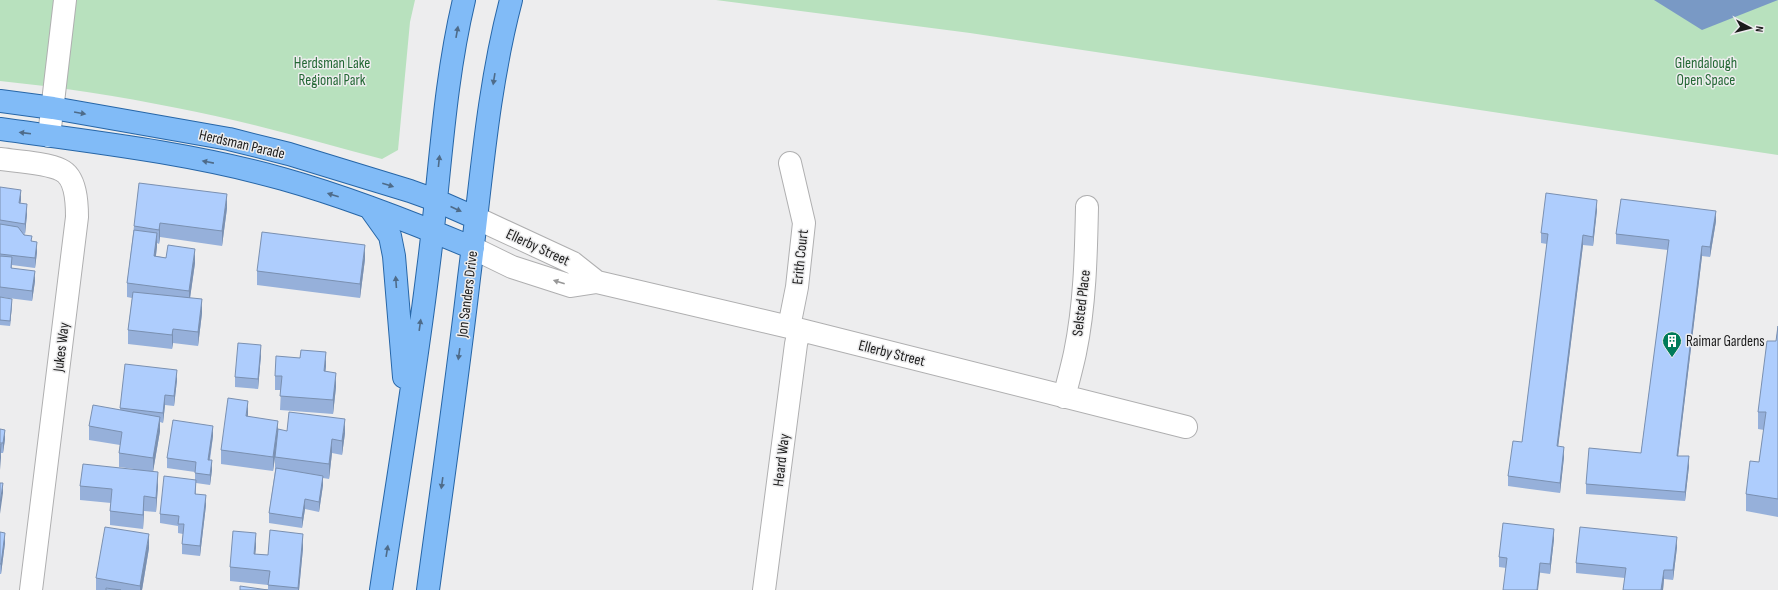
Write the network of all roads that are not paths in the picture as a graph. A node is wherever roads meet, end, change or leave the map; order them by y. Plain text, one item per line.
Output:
1 (65, 0) edge
2 (464, 0) edge
3 (511, 0) edge
4 (0, 101) edge
5 (53, 108) junction
6 (0, 129) edge
7 (50, 136) junction
8 (0, 159) edge
9 (790, 163) dead end
10 (435, 200) junction
11 (1087, 207) dead end
12 (370, 208) junction
13 (476, 218) junction
14 (432, 231) junction
15 (473, 248) junction
16 (597, 282) junction
17 (794, 328) junction
18 (1064, 397) junction
19 (407, 419) junction
20 (1186, 427) dead end
21 (31, 590) edge
22 (381, 590) edge
23 (428, 590) edge
24 (764, 590) edge

1 - 5 street
10 -> 2 main road
3 -> 13 main road, Jon Sanders Drive
4 - 5 main road, Herdsman Parade
5 - 7 street
5 -> 10 main road, Herdsman Parade
7 -> 6 main road, Herdsman Parade
12 -> 7 main road, Herdsman Parade
8 - 21 street, Jukes Way
9 - 17 street, Erith Court
10 -> 13 main road, Herdsman Parade
10 - 14 main road
11 - 18 street, Selsted Place
12 - 14 main road, Herdsman Parade
19 -> 12 main road
13 - 15 main road, Jon Sanders Drive
13 - 16 street, Ellerby Street
14 - 15 main road, Herdsman Parade
19 -> 14 main road
16 -> 15 street, Ellerby Street
15 -> 23 main road, Jon Sanders Drive
16 - 17 street, Ellerby Street
17 - 18 street, Ellerby Street
17 - 24 street, Heard Way
18 - 20 street, Ellerby Street
22 -> 19 main road

